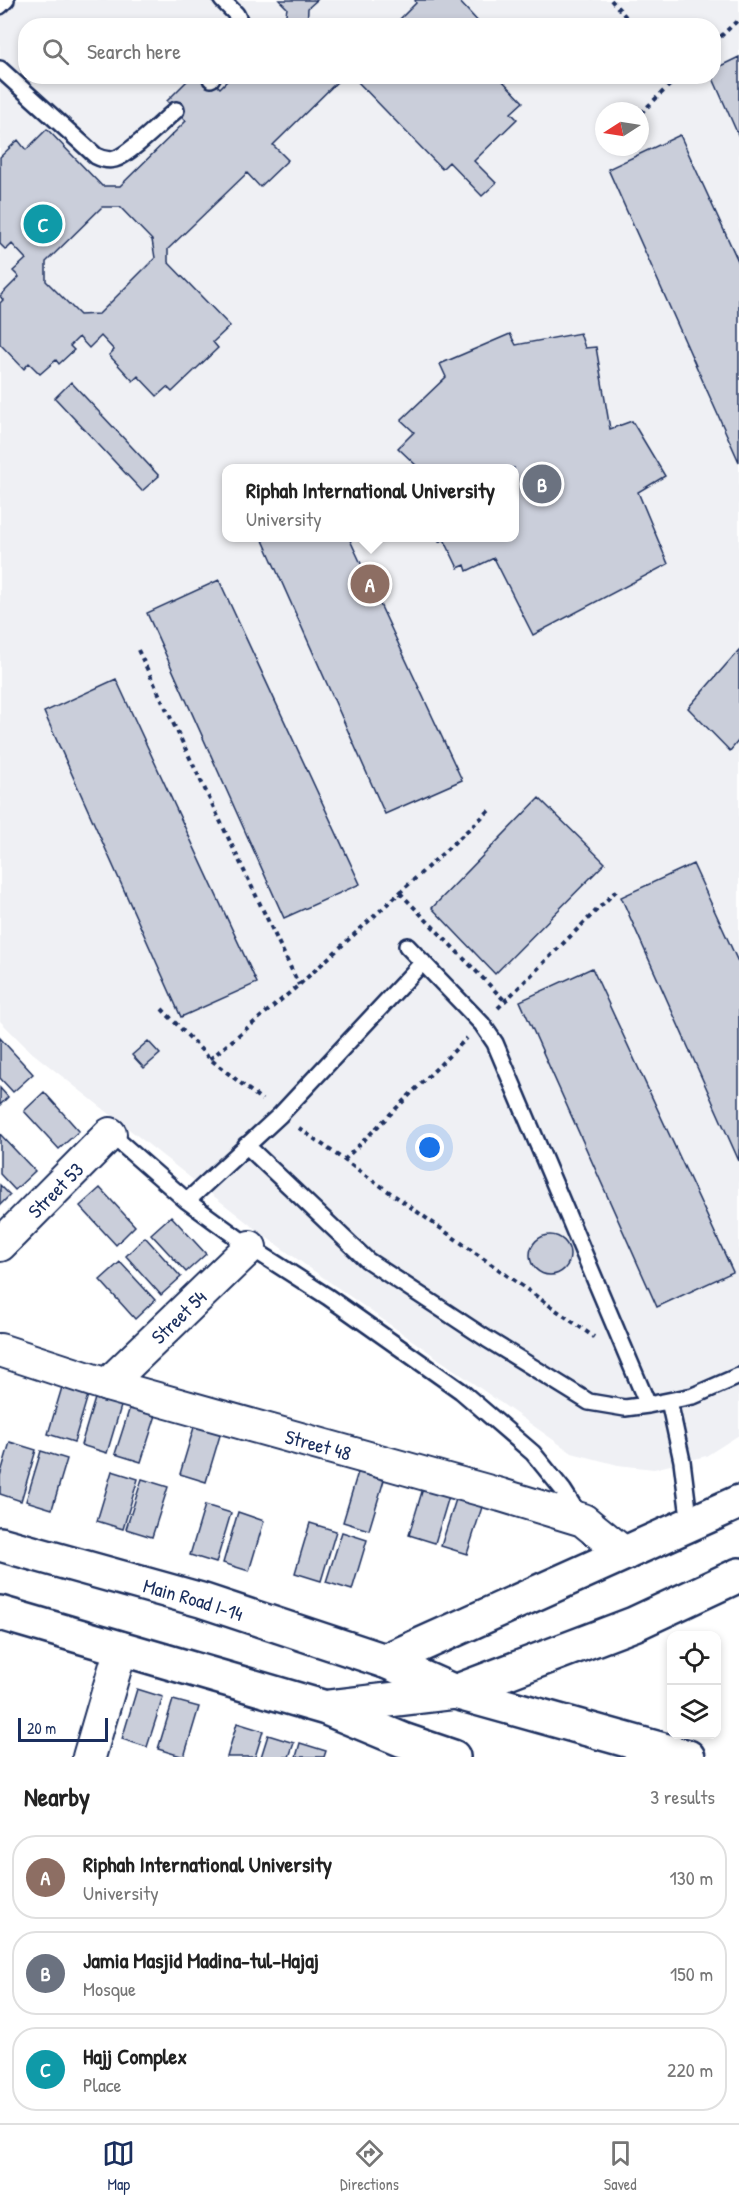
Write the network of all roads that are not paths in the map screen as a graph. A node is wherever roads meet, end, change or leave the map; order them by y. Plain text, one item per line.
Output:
1 (6, 0) edge
2 (222, 0) edge
3 (0, 6) edge
4 (238, 18) edge
5 (0, 69) edge
6 (176, 110) dead end
7 (407, 946) dead end
8 (423, 962) junction
9 (104, 1129) joint
10 (246, 1145) junction
11 (187, 1201) junction
12 (0, 1245) edge
13 (250, 1247) junction
14 (0, 1350) edge
15 (739, 1376) edge
16 (107, 1384) junction
17 (669, 1401) junction
18 (648, 1406) junction
19 (739, 1503) edge
20 (583, 1520) junction
21 (690, 1525) junction
22 (0, 1544) edge
23 (625, 1554) junction
24 (739, 1577) edge
25 (0, 1613) edge
26 (121, 1648) junction
27 (385, 1660) junction
28 (455, 1692) junction
29 (326, 1708) junction
30 (89, 1757) edge
31 (453, 1757) edge
32 (688, 1757) edge

1 - 3 lane
2 - 4 lane
5 - 6 lane
7 - 8 lane
8 - 10 lane
8 - 18 lane
9 - 11 lane
9 - 12 street, Street 53
10 - 11 lane
10 - 18 lane
11 - 13 lane
13 - 16 street, Street 54
13 - 20 lane
14 - 16 street, Street 48
15 - 17 lane
16 - 20 street, Street 48
17 - 18 lane
17 - 21 lane
19 - 21 main road
20 - 23 street, Street 48
21 - 23 main road
22 - 27 main road, Main Road I-14
23 - 27 main road
24 - 28 main road, Main Road I-14
25 - 26 main road, Main Road I-14
26 - 29 main road, Main Road I-14
26 - 30 street
27 - 28 main road, Main Road I-14
28 - 29 main road, Main Road I-14
28 - 32 main road, Main Road I-14
29 - 31 main road, Main Road I-14

